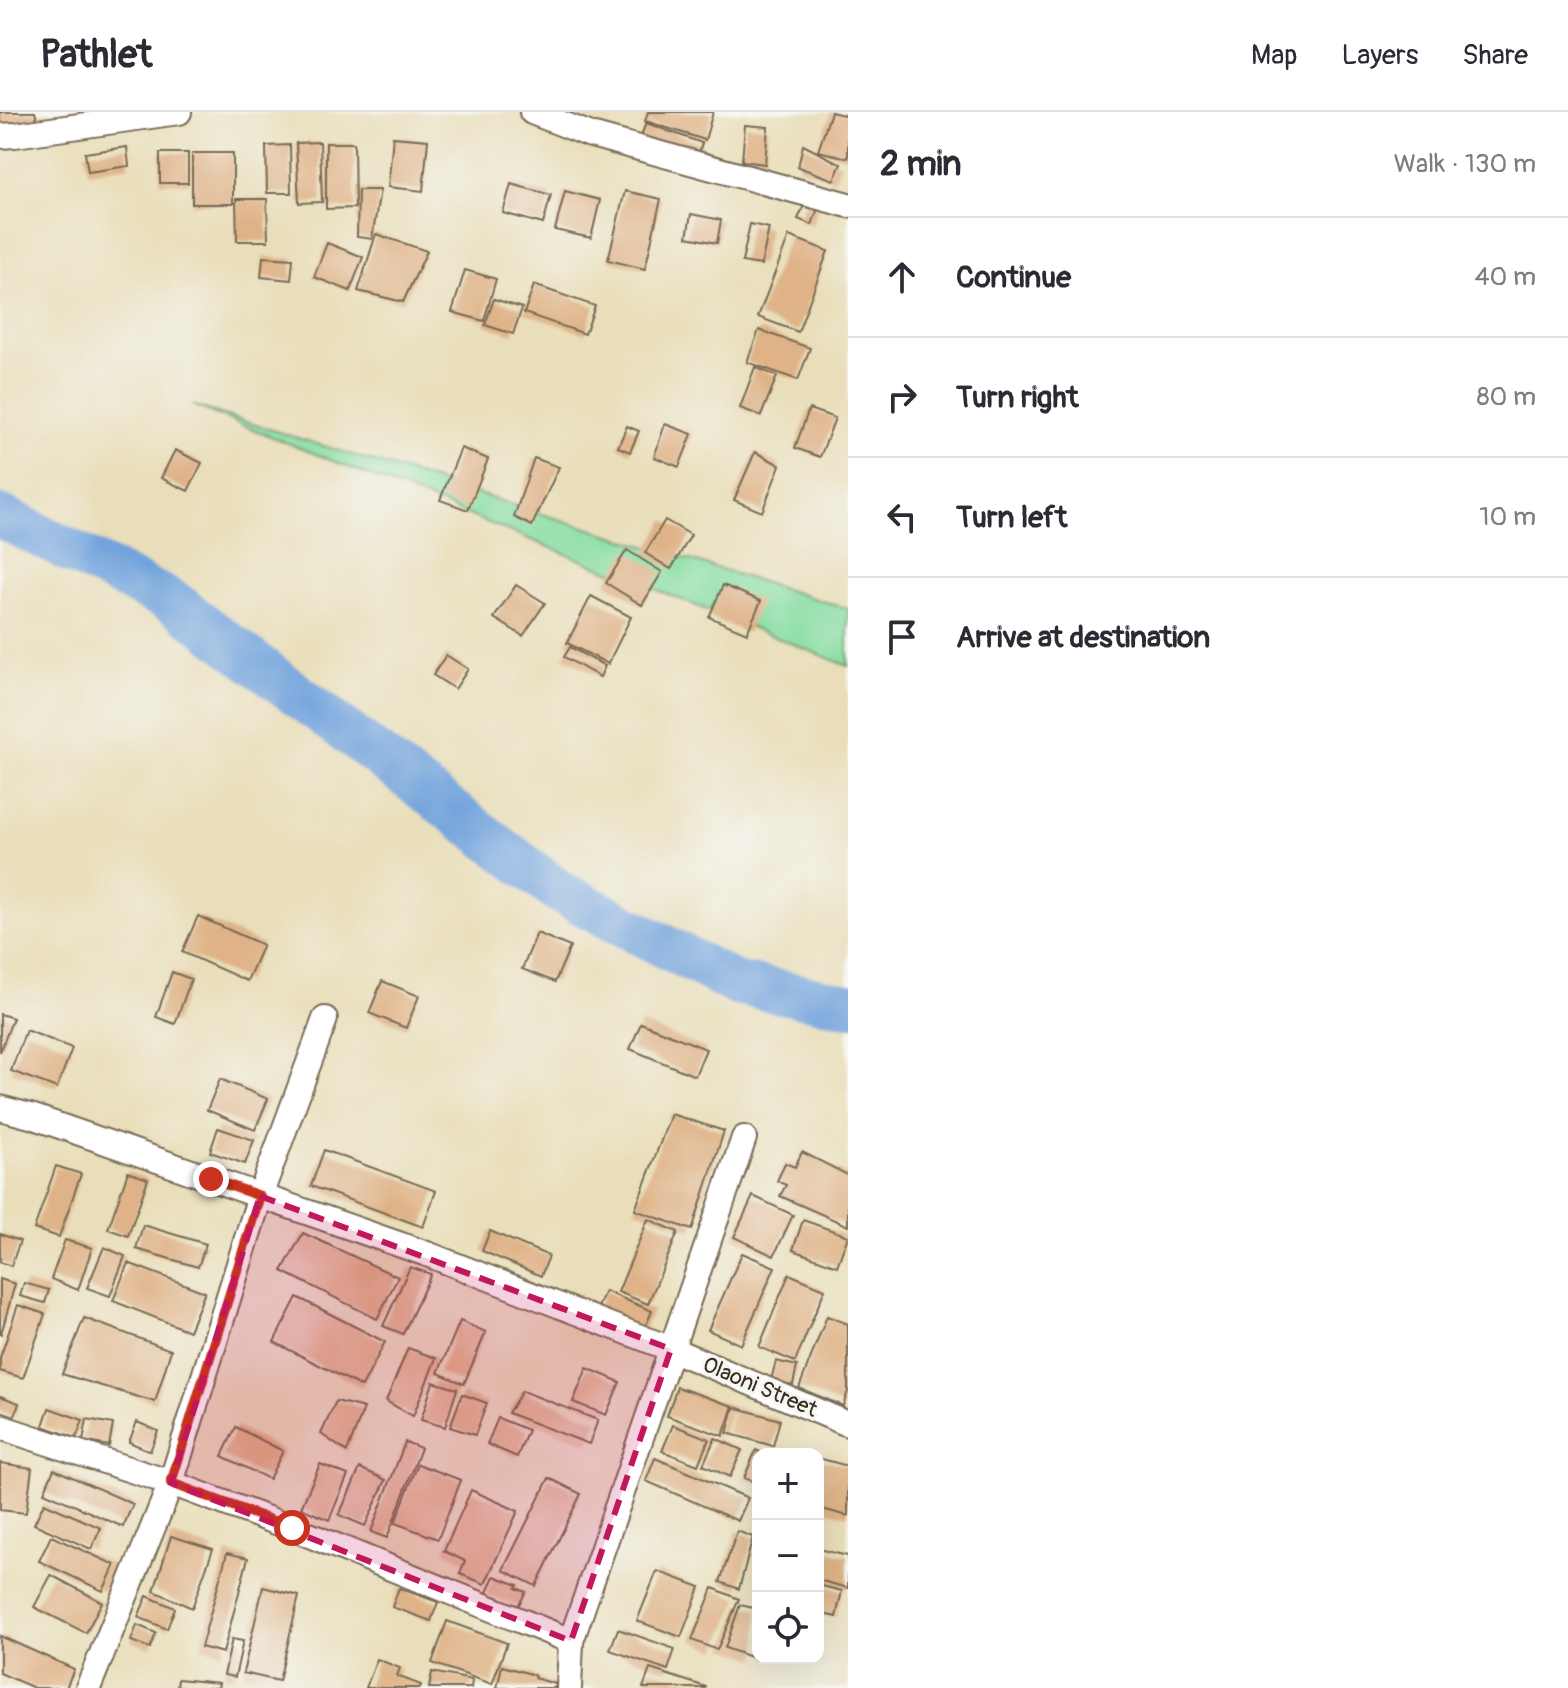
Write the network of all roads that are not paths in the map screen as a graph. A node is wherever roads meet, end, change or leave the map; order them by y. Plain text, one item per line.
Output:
1 (179, 112) edge
2 (532, 112) edge
3 (594, 123) edge
4 (0, 136) edge
5 (848, 205) edge
6 (325, 1019) dead end
7 (0, 1108) edge
8 (744, 1138) dead end
9 (260, 1196) junction
10 (671, 1349) junction
11 (848, 1424) edge
12 (0, 1427) edge
13 (171, 1483) junction
14 (571, 1641) junction
15 (88, 1688) edge
16 (569, 1688) edge

1 - 4 street
2 - 3 street
3 - 5 street
6 - 9 street
7 - 9 street, Olaoni Street
8 - 10 street
9 - 10 street, Olaoni Street
9 - 13 street
10 - 11 street, Olaoni Street
10 - 14 street
12 - 13 street
13 - 14 street
13 - 15 street
14 - 16 street

